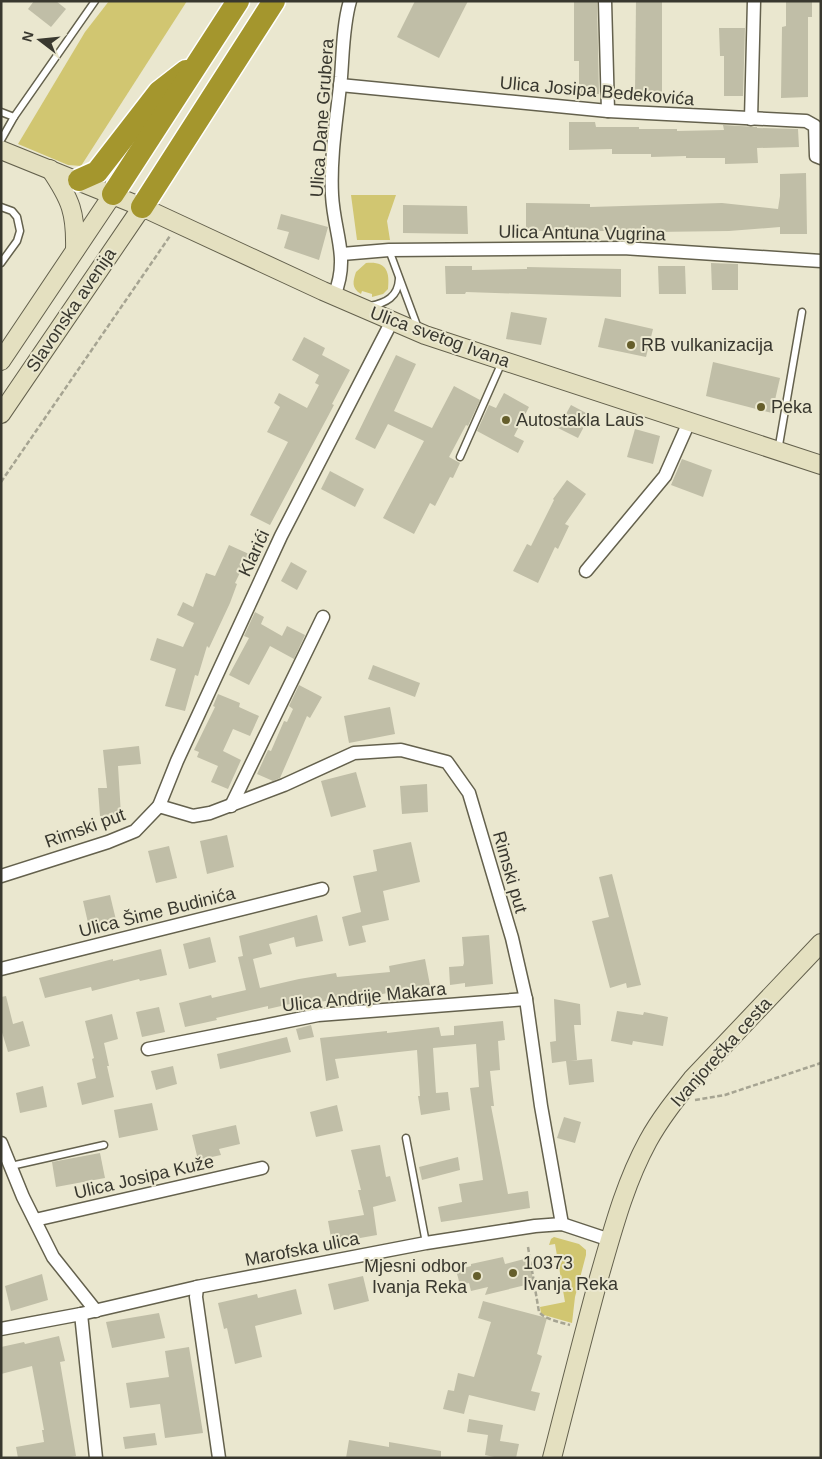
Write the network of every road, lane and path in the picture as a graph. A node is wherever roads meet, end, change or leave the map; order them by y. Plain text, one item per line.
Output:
1 (95, 1) edge
2 (238, 1) edge
3 (274, 1) edge
4 (350, 1) edge
5 (605, 1) edge
6 (754, 1) edge
7 (199, 62) junction
8 (340, 85) junction
9 (1, 112) edge
10 (608, 112) junction
11 (14, 117) junction
12 (750, 119) junction
13 (1, 140) edge
14 (1, 150) edge
15 (821, 158) edge
16 (50, 170) junction
17 (79, 180) junction
18 (113, 194) junction
19 (1, 207) edge
20 (142, 207) junction
21 (171, 235) dead end
22 (389, 250) junction
23 (75, 251) junction
24 (342, 254) junction
25 (821, 261) edge
26 (1, 263) edge
27 (399, 277) junction
28 (334, 296) junction
29 (361, 308) junction
30 (802, 312) dead end
31 (392, 321) junction
32 (422, 334) junction
33 (1, 361) edge
34 (503, 361) junction
35 (1, 414) edge
36 (689, 422) junction
37 (777, 452) junction
38 (460, 457) dead end
39 (821, 465) edge
40 (1, 482) edge
41 (586, 571) dead end
42 (323, 617) dead end
43 (159, 806) junction
44 (231, 806) junction
45 (1, 876) edge
46 (322, 889) dead end
47 (821, 944) edge
48 (1, 969) edge
49 (526, 999) junction
50 (148, 1049) dead end
51 (821, 1063) edge
52 (673, 1102) junction
53 (406, 1138) dead end
54 (1, 1144) edge
55 (104, 1145) dead end
56 (11, 1166) junction
57 (262, 1168) dead end
58 (35, 1220) junction
59 (562, 1224) junction
60 (610, 1240) junction
61 (426, 1243) junction
62 (528, 1248) dead end
63 (197, 1287) junction
64 (96, 1310) junction
65 (82, 1314) junction
66 (574, 1326) dead end
67 (1, 1329) edge
68 (96, 1458) edge
69 (219, 1458) edge
70 (552, 1458) edge

1 - 11 lane
2 - 7 highway
3 - 20 highway
4 - 8 street, Ulica Dane Grubera
5 - 10 street
6 - 12 street
7 - 17 highway
7 - 18 highway
8 - 10 street, Ulica Josipa Bedekovića
8 - 24 street, Ulica Dane Grubera
9 - 11 lane
10 - 12 street, Ulica Josipa Bedekovića
11 - 13 lane
12 - 15 street, Ulica Josipa Bedekovića
14 - 16 main road, Ulica svetog Ivana
16 - 17 main road, Ulica svetog Ivana
16 - 23 main road
17 - 18 main road, Ulica svetog Ivana
18 - 20 main road, Ulica svetog Ivana
18 - 23 main road, Slavonska avenija
19 - 26 lane
20 - 28 main road, Ulica svetog Ivana
20 - 35 main road, Slavonska avenija
21 - 40 path
22 - 24 street, Ulica Antuna Vugrina
22 - 25 street, Ulica Antuna Vugrina
22 - 27 lane
23 - 33 main road, Slavonska avenija
24 - 28 street, Ulica Dane Grubera
27 - 29 lane
27 - 32 lane
28 - 29 main road, Ulica svetog Ivana
29 - 31 main road, Ulica svetog Ivana
30 - 37 lane
31 - 32 main road, Ulica svetog Ivana
31 - 43 street, Klarići
32 - 34 main road, Ulica svetog Ivana
34 - 36 main road, Ulica svetog Ivana
34 - 38 lane
36 - 37 main road, Ulica svetog Ivana
36 - 41 street
37 - 39 main road, Ulica svetog Ivana
42 - 44 street
43 - 44 street, Rimski put
43 - 45 street, Rimski put
44 - 49 street, Rimski put
46 - 48 street, Ulica Šime Budinića
47 - 52 main road, Ivanjorečka cesta
49 - 50 street, Ulica Andrije Makara
49 - 59 street, Rimski put
51 - 52 path
52 - 60 main road, Ivanjorečka cesta
53 - 61 lane
54 - 56 street
55 - 56 lane
56 - 58 street
57 - 58 street, Ulica Josipa Kuže
58 - 64 street
59 - 60 street, Marofska ulica
59 - 61 street, Marofska ulica
60 - 70 main road, Ivanjorečka cesta
61 - 63 street, Marofska ulica
62 - 66 path
63 - 64 street, Marofska ulica
63 - 69 street
64 - 65 street, Marofska ulica
65 - 67 street, Marofska ulica
65 - 68 street

